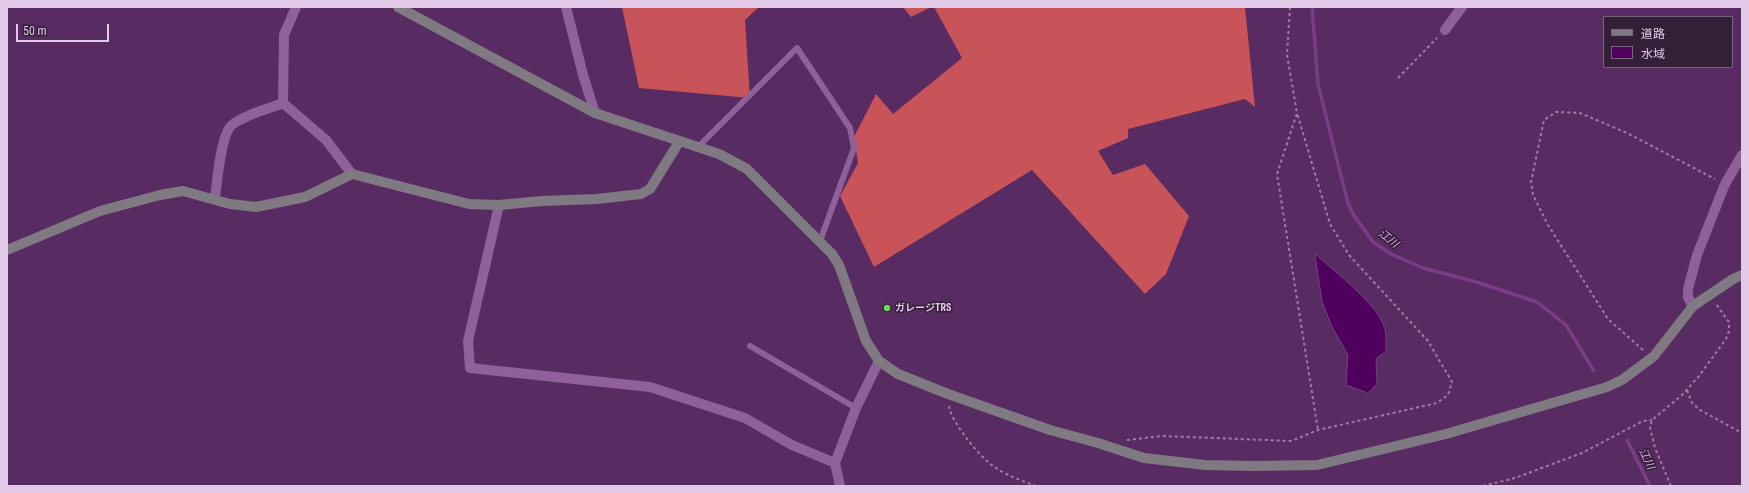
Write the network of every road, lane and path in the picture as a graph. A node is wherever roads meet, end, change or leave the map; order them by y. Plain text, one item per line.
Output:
1 (296, 7) edge
2 (398, 7) edge
3 (566, 7) edge
4 (1290, 7) edge
5 (1462, 7) edge
6 (1445, 30) joint
7 (1398, 78) dead end
8 (282, 103) junction
9 (595, 113) junction
10 (1297, 113) junction
11 (679, 142) junction
12 (698, 147) junction
13 (1742, 155) edge
14 (352, 174) junction
15 (1725, 184) junction
16 (215, 198) junction
17 (499, 206) junction
18 (820, 241) junction
19 (7, 250) edge
20 (1742, 275) edge
21 (1711, 293) junction
22 (1693, 306) junction
23 (750, 346) dead end
24 (1654, 356) junction
25 (879, 361) junction
26 (1686, 390) junction
27 (948, 394) junction
28 (856, 408) junction
29 (1652, 420) junction
30 (1318, 430) junction
31 (1742, 433) edge
32 (1126, 440) dead end
33 (835, 463) junction
34 (840, 486) edge
35 (1036, 486) edge
36 (1483, 486) edge
37 (1671, 486) edge

1 - 8 street
2 - 9 street
3 - 9 street
4 - 10 path
5 - 6 street
6 - 7 path
8 - 14 street
8 - 16 street
9 - 11 street
10 - 30 path
10 - 30 path
11 - 12 street
11 - 17 street
12 - 18 street
12 - 18 lane
13 - 15 street
14 - 16 street
14 - 17 street
15 - 22 street
15 - 24 path
16 - 19 street
17 - 33 street
18 - 25 street
20 - 21 street
21 - 22 street
21 - 26 path
22 - 24 street
23 - 28 lane
24 - 27 street
25 - 27 street
25 - 28 street
26 - 29 path
26 - 31 path
27 - 35 path
28 - 33 street
29 - 36 path
29 - 37 path
30 - 32 path
33 - 34 street

